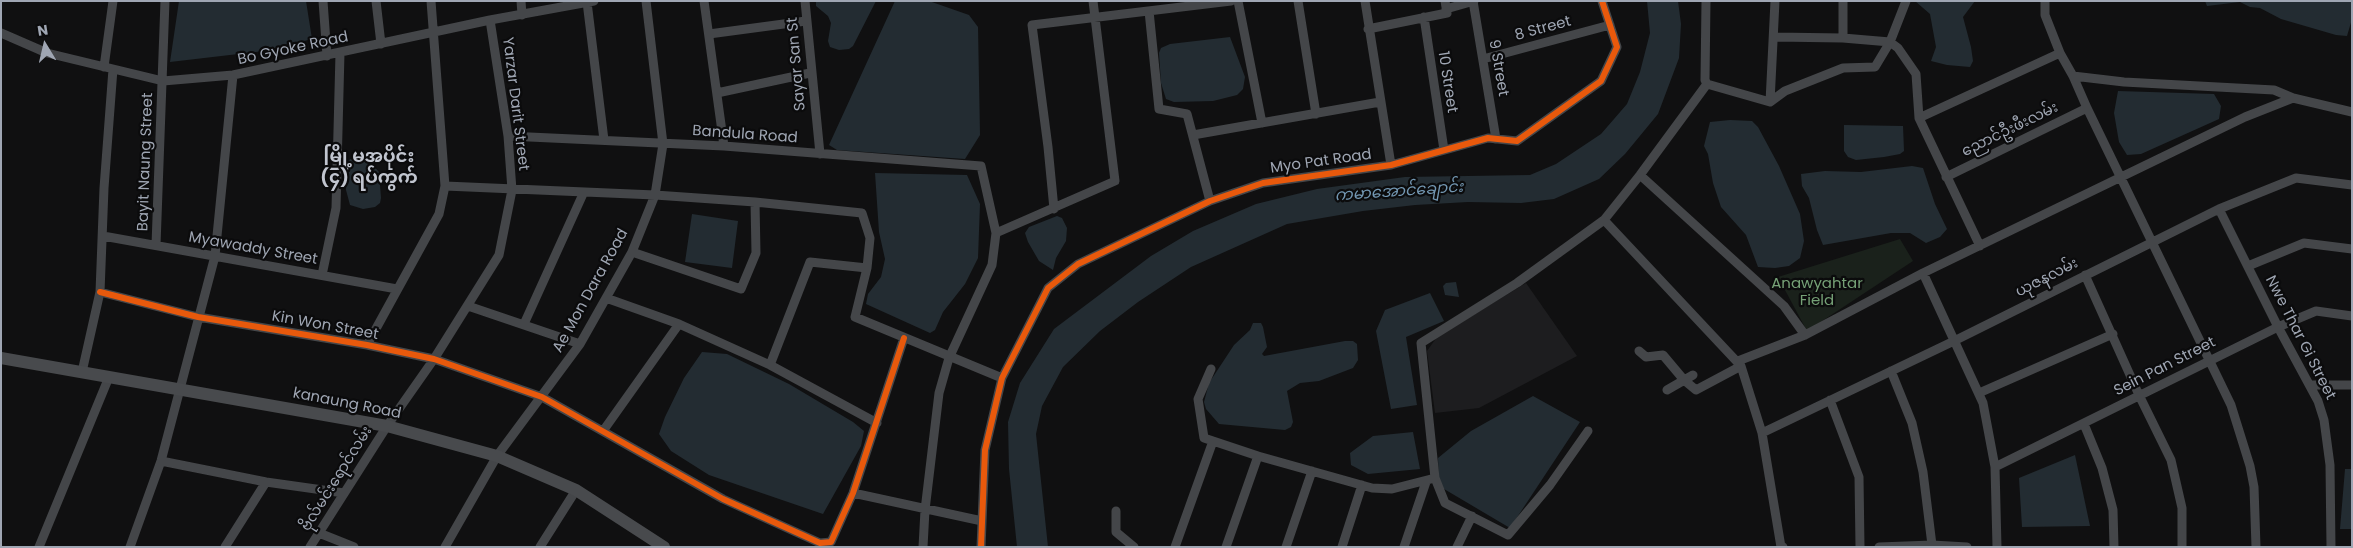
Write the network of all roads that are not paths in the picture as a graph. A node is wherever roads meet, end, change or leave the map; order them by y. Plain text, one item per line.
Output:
1 (113, 1) edge
2 (165, 1) edge
3 (323, 1) edge
4 (376, 1) edge
5 (431, 1) edge
6 (521, 1) edge
7 (646, 1) edge
8 (704, 1) edge
9 (805, 1) edge
10 (1093, 1) edge
11 (1231, 1) edge
12 (1238, 1) edge
13 (1298, 1) edge
14 (1364, 1) edge
15 (1474, 1) edge
16 (1602, 1) edge
17 (1706, 1) edge
18 (1775, 1) edge
19 (1843, 1) edge
20 (1906, 1) edge
21 (2045, 1) edge
22 (590, 2) edge
23 (1188, 4) edge
24 (1446, 5) edge
25 (1149, 11) junction
26 (522, 14) junction
27 (1095, 17) junction
28 (1424, 18) junction
29 (490, 20) junction
30 (806, 21) junction
31 (1610, 25) junction
32 (1368, 29) junction
33 (433, 33) junction
34 (1, 34) edge
35 (709, 34) junction
36 (1775, 37) junction
37 (1842, 38) junction
38 (1890, 42) junction
39 (381, 44) junction
40 (340, 53) junction
41 (2060, 53) junction
42 (327, 56) junction
43 (1483, 59) junction
44 (109, 68) junction
45 (810, 73) junction
46 (233, 75) junction
47 (2073, 76) junction
48 (163, 81) junction
49 (1707, 84) junction
50 (717, 93) junction
51 (2293, 98) junction
52 (1380, 102) junction
53 (1770, 102) junction
54 (2087, 108) junction
55 (2352, 112) edge
56 (1316, 114) junction
57 (1919, 118) junction
58 (1262, 123) junction
59 (1193, 135) junction
60 (508, 136) junction
61 (1496, 139) junction
62 (604, 140) junction
63 (663, 144) junction
64 (724, 146) junction
65 (1444, 150) junction
66 (820, 154) junction
67 (1391, 165) junction
68 (1640, 176) junction
69 (2120, 176) junction
70 (1946, 177) junction
71 (2352, 185) edge
72 (445, 186) junction
73 (512, 190) junction
74 (583, 194) junction
75 (655, 195) junction
76 (1210, 201) junction
77 (755, 202) junction
78 (1054, 209) junction
79 (2219, 209) junction
80 (1604, 220) junction
81 (996, 232) junction
82 (103, 236) junction
83 (2152, 240) junction
84 (156, 245) junction
85 (1980, 246) junction
86 (2352, 249) edge
87 (632, 252) junction
88 (215, 256) junction
89 (2248, 266) junction
90 (867, 268) junction
91 (1923, 273) junction
92 (2085, 274) junction
93 (322, 275) junction
94 (397, 290) junction
95 (100, 292) junction
96 (606, 298) junction
97 (468, 306) junction
98 (2352, 316) edge
99 (198, 317) junction
100 (524, 324) junction
101 (679, 324) junction
102 (2278, 327) junction
103 (2112, 334) junction
104 (1805, 335) junction
105 (904, 338) junction
106 (1954, 341) junction
107 (580, 344) junction
108 (367, 345) junction
109 (1639, 351) dead end
110 (950, 358) junction
111 (434, 359) junction
112 (2210, 359) junction
113 (2, 360) edge
114 (1740, 364) junction
115 (770, 365) junction
116 (1211, 369) dead end
117 (1891, 371) junction
118 (82, 372) junction
119 (1693, 374) dead end
120 (109, 377) junction
121 (1002, 378) junction
122 (1684, 380) junction
123 (2310, 385) junction
124 (2352, 385) edge
125 (180, 390) junction
126 (1667, 390) dead end
127 (1979, 393) junction
128 (2139, 396) junction
129 (542, 397) junction
130 (1830, 400) junction
131 (877, 423) junction
132 (2084, 424) junction
133 (386, 426) junction
134 (603, 431) junction
135 (1588, 431) dead end
136 (1762, 433) junction
137 (1213, 441) junction
138 (497, 456) junction
139 (1258, 456) junction
140 (161, 461) junction
141 (1995, 467) junction
142 (1312, 471) junction
143 (1430, 480) junction
144 (266, 482) junction
145 (1362, 485) junction
146 (576, 490) junction
147 (344, 493) junction
148 (853, 493) junction
149 (925, 510) junction
150 (1116, 511) dead end
151 (1472, 516) junction
152 (982, 521) junction
153 (319, 533) junction
154 (1932, 545) junction
155 (39, 547) edge
156 (130, 547) edge
157 (225, 547) edge
158 (310, 547) edge
159 (354, 547) edge
160 (445, 547) edge
161 (540, 547) edge
162 (664, 547) edge
163 (923, 547) edge
164 (980, 547) edge
165 (1134, 547) edge
166 (1175, 547) edge
167 (1226, 547) edge
168 (1286, 547) edge
169 (1342, 547) edge
170 (1404, 547) edge
171 (1458, 547) edge
172 (1783, 547) edge
173 (1860, 547) edge
174 (1879, 547) edge
175 (1967, 547) edge
176 (1996, 547) edge
177 (2114, 547) edge
178 (2182, 547) edge
179 (2256, 547) edge
180 (2331, 547) edge

1 - 44 street
2 - 48 street, Bayit Naung Street
3 - 42 street
4 - 39 street
5 - 33 street
6 - 26 street
7 - 63 street, Ae Mon Dara Road
8 - 35 street
9 - 30 street, Sayar San St
10 - 27 street
11 - 23 street
12 - 58 street
13 - 56 street
14 - 32 street
15 - 24 street
15 - 43 street, 9 Street
16 - 31 street, Myo Pat Road
17 - 49 street
18 - 36 street
19 - 37 street
20 - 38 street
21 - 41 street
22 - 26 street, Bo Gyoke Road
22 - 62 street
23 - 25 street
24 - 28 street
25 - 27 street
25 - 59 street
26 - 29 street, Bo Gyoke Road
27 - 78 street
27 - 78 street
28 - 32 street
28 - 65 street, 10 Street
29 - 33 street, Bo Gyoke Road
29 - 60 street, Yarzar Darit Street
30 - 35 street
30 - 45 street, Sayar San St
31 - 43 street, 8 Street
31 - 61 street, Myo Pat Road
32 - 52 street
33 - 39 street, Bo Gyoke Road
33 - 72 street
34 - 44 street, Bo Gyoke Road
35 - 50 street
36 - 37 street
36 - 53 street
37 - 38 street
38 - 53 street
38 - 57 street
39 - 40 street, Bo Gyoke Road
40 - 42 street, Bo Gyoke Road
40 - 93 street
41 - 47 street
41 - 57 street
42 - 46 street, Bo Gyoke Road
43 - 61 street, 9 Street
44 - 48 street, Bo Gyoke Road
44 - 82 street
45 - 50 street
45 - 66 street, Sayar San St
46 - 48 street, Bo Gyoke Road
46 - 88 street
47 - 51 street
47 - 54 street
48 - 84 street, Bayit Naung Street
49 - 53 street
49 - 68 street
50 - 64 street
51 - 55 street
51 - 69 street
52 - 56 street
52 - 67 street
54 - 69 street
54 - 70 street, ညောင်ဦးဖီးလမ်း
56 - 58 street
57 - 70 street
58 - 59 street
59 - 76 street
60 - 62 street, Bandula Road
60 - 73 street, Yarzar Darit Street
61 - 65 street, Myo Pat Road
62 - 63 street, Bandula Road
63 - 64 street, Bandula Road
63 - 75 street, Ae Mon Dara Road
64 - 66 street, Bandula Road
65 - 67 street, Myo Pat Road
66 - 81 street, Bandula Road
67 - 76 street, Myo Pat Road
68 - 80 street
68 - 104 street
69 - 83 street
69 - 85 street
70 - 85 street
71 - 79 street, ယုဇနလမ်း
72 - 73 street
72 - 94 street
73 - 74 street
73 - 97 street, Yarzar Darit Street
74 - 75 street
74 - 100 street
75 - 77 street
75 - 87 street, Ae Mon Dara Road
76 - 121 street, Myo Pat Road
77 - 87 street
77 - 90 street
78 - 81 street
79 - 83 street, ယုဇနလမ်း
79 - 89 street, Nwe Thar Gi Street
80 - 114 street
80 - 143 street
81 - 110 street
82 - 84 street, Myawaddy Street
82 - 95 street
83 - 92 street, ယုဇနလမ်း
83 - 112 street
84 - 88 street, Myawaddy Street
85 - 91 street
86 - 89 street
87 - 96 street, Ae Mon Dara Road
88 - 93 street, Myawaddy Street
88 - 99 street
89 - 102 street, Nwe Thar Gi Street
90 - 105 street
90 - 115 street
91 - 104 street
91 - 106 street
92 - 103 street
92 - 106 street, ယုဇနလမ်း
93 - 94 street, Myawaddy Street
94 - 108 street
95 - 99 street, Kin Won Street
95 - 118 street
96 - 101 street
96 - 107 street, Ae Mon Dara Road
97 - 100 street
97 - 111 street, Yarzar Darit Street
98 - 102 street, Sein Pan Street
99 - 108 street, Kin Won Street
99 - 125 street
100 - 107 street
101 - 115 street
101 - 134 street
102 - 112 street, Sein Pan Street
102 - 123 street, Nwe Thar Gi Street
103 - 127 street
103 - 128 street
104 - 114 street
105 - 110 street
105 - 131 street
106 - 117 street, ယုဇနလမ်း
106 - 127 street
107 - 129 street, Ae Mon Dara Road
108 - 111 street, Kin Won Street
109 - 122 street
110 - 121 street
110 - 149 street
111 - 129 street, Kin Won Street
111 - 133 street, Yarzar Darit Street
112 - 128 street, Sein Pan Street
112 - 179 street
113 - 118 street, kanaung Road
114 - 122 street
114 - 136 street
115 - 131 street
116 - 137 street
117 - 130 street, ယုဇနလမ်း
117 - 154 street
118 - 120 street, kanaung Road
119 - 122 street
120 - 125 street, kanaung Road
120 - 155 street
121 - 152 street, Myo Pat Road
122 - 126 street
123 - 124 street
123 - 180 street, Nwe Thar Gi Street
125 - 133 street, kanaung Road
125 - 140 street
127 - 141 street
128 - 132 street, Sein Pan Street
128 - 178 street
129 - 134 street, Kin Won Street
129 - 138 street, Ae Mon Dara Road
130 - 136 street, ယုဇနလမ်း
130 - 173 street
131 - 148 street
132 - 141 street, Sein Pan Street
132 - 177 street
133 - 138 street, kanaung Road
133 - 147 street, ဗိုလ်မင်းရောင်လမ်း
134 - 148 street, Kin Won Street
135 - 151 street
136 - 172 street
137 - 139 street
137 - 166 street
138 - 146 street, kanaung Road
138 - 160 street, Ae Mon Dara Road
139 - 142 street
139 - 167 street
140 - 144 street
140 - 156 street
141 - 176 street
142 - 145 street
142 - 168 street
143 - 145 street
143 - 151 street
143 - 170 street
144 - 147 street
144 - 157 street
145 - 169 street
146 - 161 street
146 - 162 street, kanaung Road
147 - 153 street, ဗိုလ်မင်းရောင်လမ်း
148 - 149 street
149 - 152 street
149 - 163 street
150 - 165 street
151 - 171 street
152 - 164 street, Myo Pat Road
153 - 158 street, ဗိုလ်မင်းရောင်လမ်း
153 - 159 street
154 - 174 street
154 - 175 street

